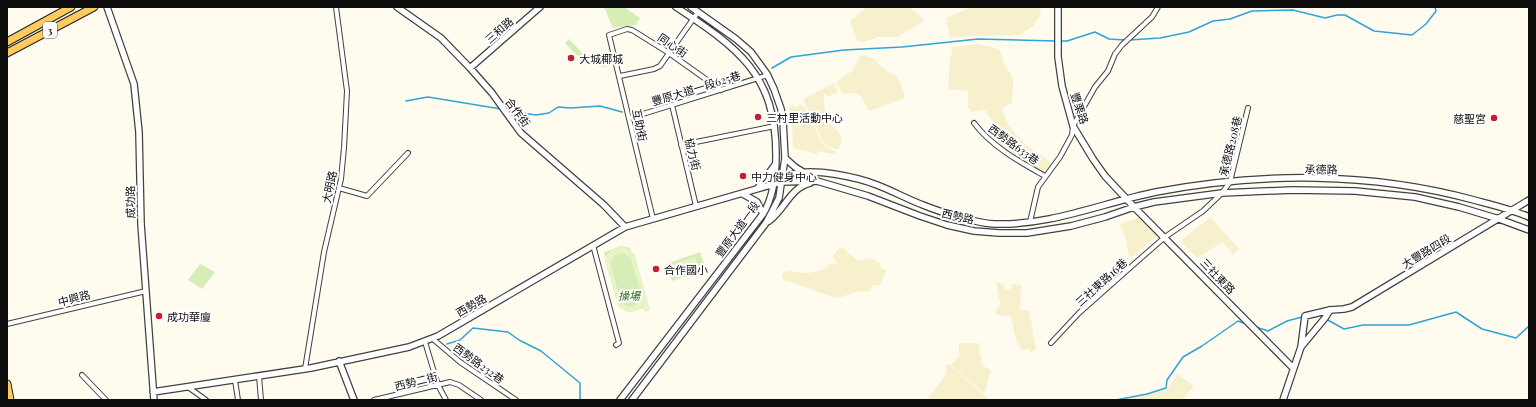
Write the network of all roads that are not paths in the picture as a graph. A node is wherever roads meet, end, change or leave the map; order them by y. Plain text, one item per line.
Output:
1 (71, 7) edge
2 (94, 7) edge
3 (107, 7) edge
4 (336, 7) edge
5 (397, 7) edge
6 (540, 7) edge
7 (676, 7) edge
8 (691, 7) edge
9 (1058, 7) edge
10 (1158, 7) edge
11 (698, 12) junction
12 (694, 19) junction
13 (610, 35) joint
14 (7, 42) edge
15 (7, 53) edge
16 (669, 53) junction
17 (470, 68) junction
18 (768, 75) junction
19 (620, 76) junction
20 (758, 78) junction
21 (721, 90) junction
22 (672, 105) junction
23 (1248, 108) dead end
24 (630, 118) junction
25 (974, 123) dead end
26 (775, 126) junction
27 (1073, 126) junction
28 (682, 145) junction
29 (408, 153) dead end
30 (785, 158) junction
31 (776, 163) junction
32 (803, 172) junction
33 (1045, 176) junction
34 (817, 181) junction
35 (781, 182) junction
36 (1230, 182) junction
37 (774, 184) junction
38 (339, 188) junction
39 (758, 188) junction
40 (1222, 193) junction
41 (743, 194) junction
42 (1127, 199) junction
43 (1529, 200) edge
44 (696, 206) junction
45 (1134, 207) junction
46 (1513, 210) junction
47 (763, 214) junction
48 (1529, 217) edge
49 (653, 219) junction
50 (1499, 219) junction
51 (1030, 222) junction
52 (766, 223) junction
53 (625, 227) junction
54 (1529, 230) edge
55 (1165, 237) junction
56 (593, 245) junction
57 (146, 290) junction
58 (1330, 310) junction
59 (7, 324) edge
60 (433, 339) junction
61 (425, 342) junction
62 (1051, 343) dead end
63 (616, 345) dead end
64 (1300, 347) junction
65 (339, 361) junction
66 (1293, 368) junction
67 (305, 369) junction
68 (82, 375) dead end
69 (258, 376) junction
70 (235, 380) junction
71 (7, 384) edge
72 (438, 385) junction
73 (188, 387) junction
74 (153, 392) junction
75 (397, 395) junction
76 (1285, 399) edge
77 (10, 400) edge
78 (106, 400) edge
79 (154, 400) edge
80 (206, 400) edge
81 (238, 400) edge
82 (261, 400) edge
83 (354, 400) edge
84 (374, 400) edge
85 (399, 400) edge
86 (446, 400) edge
87 (480, 400) edge
88 (516, 400) edge
89 (620, 400) edge
90 (632, 400) edge

1 - 14 main road, 3
2 - 15 main road, 3
3 - 57 street, 成功路
4 - 38 street, 大明路
5 - 17 street, 合作街
6 - 17 street, 三和路
7 - 12 street, 豐原大道一段
8 - 11 street, 豐原大道一段
9 - 27 street, 豐栗路
10 - 27 street
11 - 12 street
11 - 18 street, 豐原大道一段
12 - 16 street
12 - 20 street, 豐原大道一段
13 - 16 street, 同心街
13 - 19 street, 互助街
16 - 19 street
16 - 21 street, 同心街
17 - 53 street, 合作街
18 - 20 street, 豐原大道一段625巷
18 - 30 street, 豐原大道一段
19 - 24 street, 互助街
20 - 21 street, 豐原大道一段625巷
20 - 26 street, 豐原大道一段
21 - 22 street, 豐原大道一段625巷
22 - 24 street, 豐原大道一段625巷
22 - 28 street, 協力街
23 - 36 street, 承德路208巷
24 - 49 street, 互助街
25 - 33 street, 西勢路633巷
26 - 28 street
26 - 31 street, 豐原大道一段
27 - 33 street
27 - 42 street, 豐栗路
28 - 44 street, 協力街
29 - 38 street
30 - 32 street
30 - 35 street, 豐原大道一段
31 - 37 street, 豐原大道一段
31 - 39 street
32 - 35 street, 西勢路
32 - 51 street, 西勢路
33 - 51 street
34 - 35 street, 西勢路
34 - 45 street, 西勢路
34 - 52 street
35 - 37 street, 西勢路
35 - 52 street, 豐原大道一段
36 - 40 street, 承德路208巷
36 - 42 street, 承德路
36 - 46 street, 承德路
37 - 39 street, 西勢路
37 - 47 street, 豐原大道一段
38 - 67 street, 大明路
39 - 41 street, 西勢路
40 - 45 street, 承德路
40 - 50 street, 承德路
40 - 55 street, 三社東路16巷
41 - 44 street, 西勢路
41 - 47 street
42 - 45 street, 三社東路
42 - 51 street, 西勢路
43 - 46 street, 大豐路四段
44 - 49 street, 西勢路
45 - 55 street, 三社東路
46 - 48 street, 承德路
46 - 50 street, 大豐路四段
47 - 89 street, 豐原大道一段
49 - 53 street, 西勢路
50 - 54 street, 承德路
50 - 58 street, 大豐路四段
52 - 90 street, 豐原大道一段
53 - 56 street, 西勢路
55 - 62 street, 三社東路16巷
55 - 66 street, 三社東路
56 - 60 street, 西勢路
56 - 63 street
57 - 59 street, 中興路
57 - 74 street, 成功路
58 - 64 street, 大豐路四段
58 - 64 street, 大豐路四段
60 - 61 street, 西勢路
60 - 88 street, 西勢路232巷
61 - 65 street, 西勢路
61 - 72 street
64 - 66 street, 大豐路四段
65 - 67 street, 西勢路
65 - 83 street
66 - 76 street, 大豐路四段
67 - 69 street, 西勢路
68 - 78 street
69 - 70 street, 西勢路
69 - 82 street
70 - 73 street, 西勢路
70 - 81 street
71 - 77 main road
72 - 75 street, 西勢二街
72 - 86 street
72 - 87 street, 西勢二街
73 - 74 street, 西勢路
73 - 80 street
74 - 79 street, 成功路
75 - 84 street, 西勢二街
75 - 85 street

